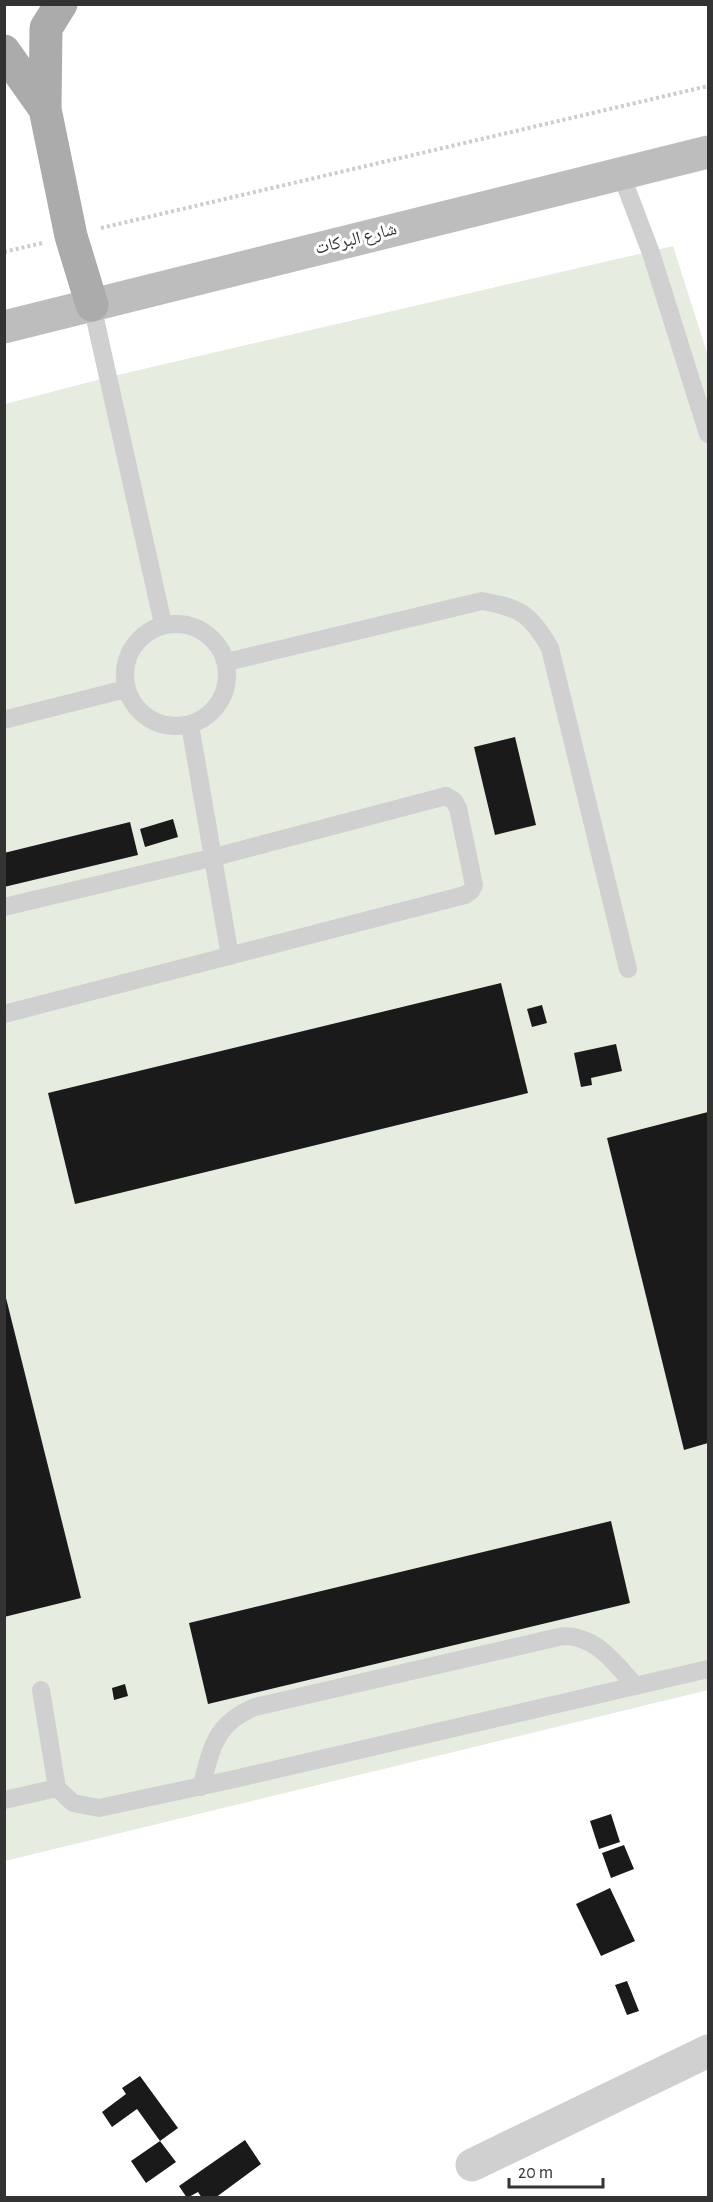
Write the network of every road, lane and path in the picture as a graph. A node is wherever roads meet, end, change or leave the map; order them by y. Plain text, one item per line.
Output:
1 (61, 4) edge
2 (4, 51) edge
3 (708, 86) edge
4 (45, 109) junction
5 (708, 152) edge
6 (621, 174) junction
7 (71, 236) junction
8 (4, 252) edge
9 (92, 305) junction
10 (4, 327) edge
11 (708, 434) edge
12 (164, 624) junction
13 (226, 662) junction
14 (126, 689) junction
15 (7, 719) dead end
16 (190, 725) junction
17 (211, 858) junction
18 (4, 908) edge
19 (230, 956) junction
20 (628, 969) dead end
21 (4, 1014) edge
22 (708, 1669) edge
23 (636, 1686) junction
24 (41, 1690) dead end
25 (201, 1787) junction
26 (57, 1788) junction
27 (4, 1800) edge
28 (708, 2051) edge
29 (472, 2165) dead end

1 - 4 main road
2 - 4 main road
3 - 7 path
4 - 7 main road
5 - 6 street, شارع البركات
6 - 9 street, شارع البركات
6 - 11 lane
7 - 8 path
7 - 9 main road
9 - 10 street, شارع البركات
9 - 12 lane
12 - 13 lane
12 - 14 lane
13 - 16 lane
13 - 20 lane
14 - 15 lane
14 - 16 lane
16 - 17 lane
17 - 18 lane
17 - 19 lane
17 - 19 lane
19 - 21 lane
22 - 23 lane
23 - 25 lane
23 - 25 lane
24 - 26 lane
25 - 26 lane
26 - 27 lane
28 - 29 street

